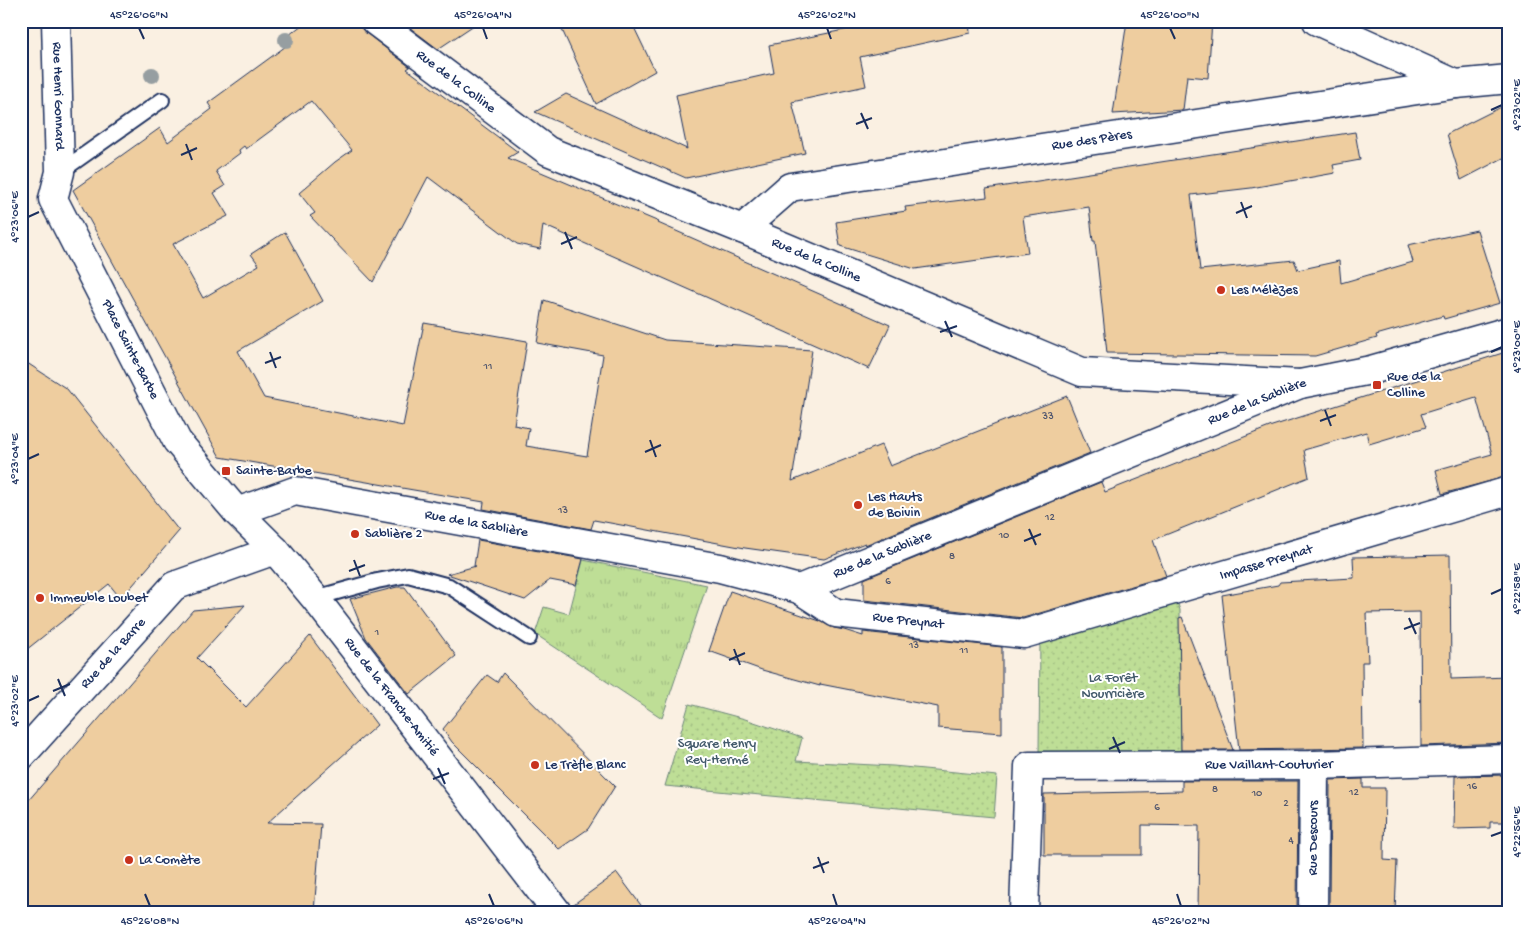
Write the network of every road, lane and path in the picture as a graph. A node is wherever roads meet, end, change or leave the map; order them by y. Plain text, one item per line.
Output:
1 (56, 21) edge
2 (375, 21) edge
3 (1317, 21) edge
4 (1509, 79) edge
5 (1456, 84) junction
6 (162, 100) dead end
7 (60, 172) junction
8 (742, 229) junction
9 (1509, 331) edge
10 (1300, 384) junction
11 (1509, 491) edge
12 (237, 512) junction
13 (275, 550) junction
14 (799, 589) junction
15 (315, 598) junction
16 (1024, 634) joint
17 (529, 638) dead end
18 (21, 756) edge
19 (1509, 759) edge
20 (1314, 764) junction
21 (557, 912) edge
22 (1024, 912) edge
23 (1313, 912) edge

1 - 7 street, Rue Henri Gonnard
2 - 8 street, Rue de la Colline
3 - 5 street, Rue des Pères
4 - 5 street, Rue des Pères
5 - 8 street, Rue des Pères
6 - 7 lane
7 - 12 street, Place Sainte-Barbe
8 - 10 street, Rue de la Colline
9 - 10 street, Rue de la Sablière
10 - 14 street, Rue de la Sablière
11 - 16 street, Impasse Preynat
12 - 13 street, Rue de la Franche-Amitié
12 - 14 street, Rue de la Sablière
13 - 15 street, Rue de la Franche-Amitié
13 - 18 street, Rue de la Barre
14 - 16 street, Rue Preynat
15 - 17 lane
15 - 21 street, Rue de la Franche-Amitié
19 - 20 street, Rue Vaillant-Couturier
20 - 22 street, Rue Vaillant-Couturier
20 - 23 street, Rue Descours

